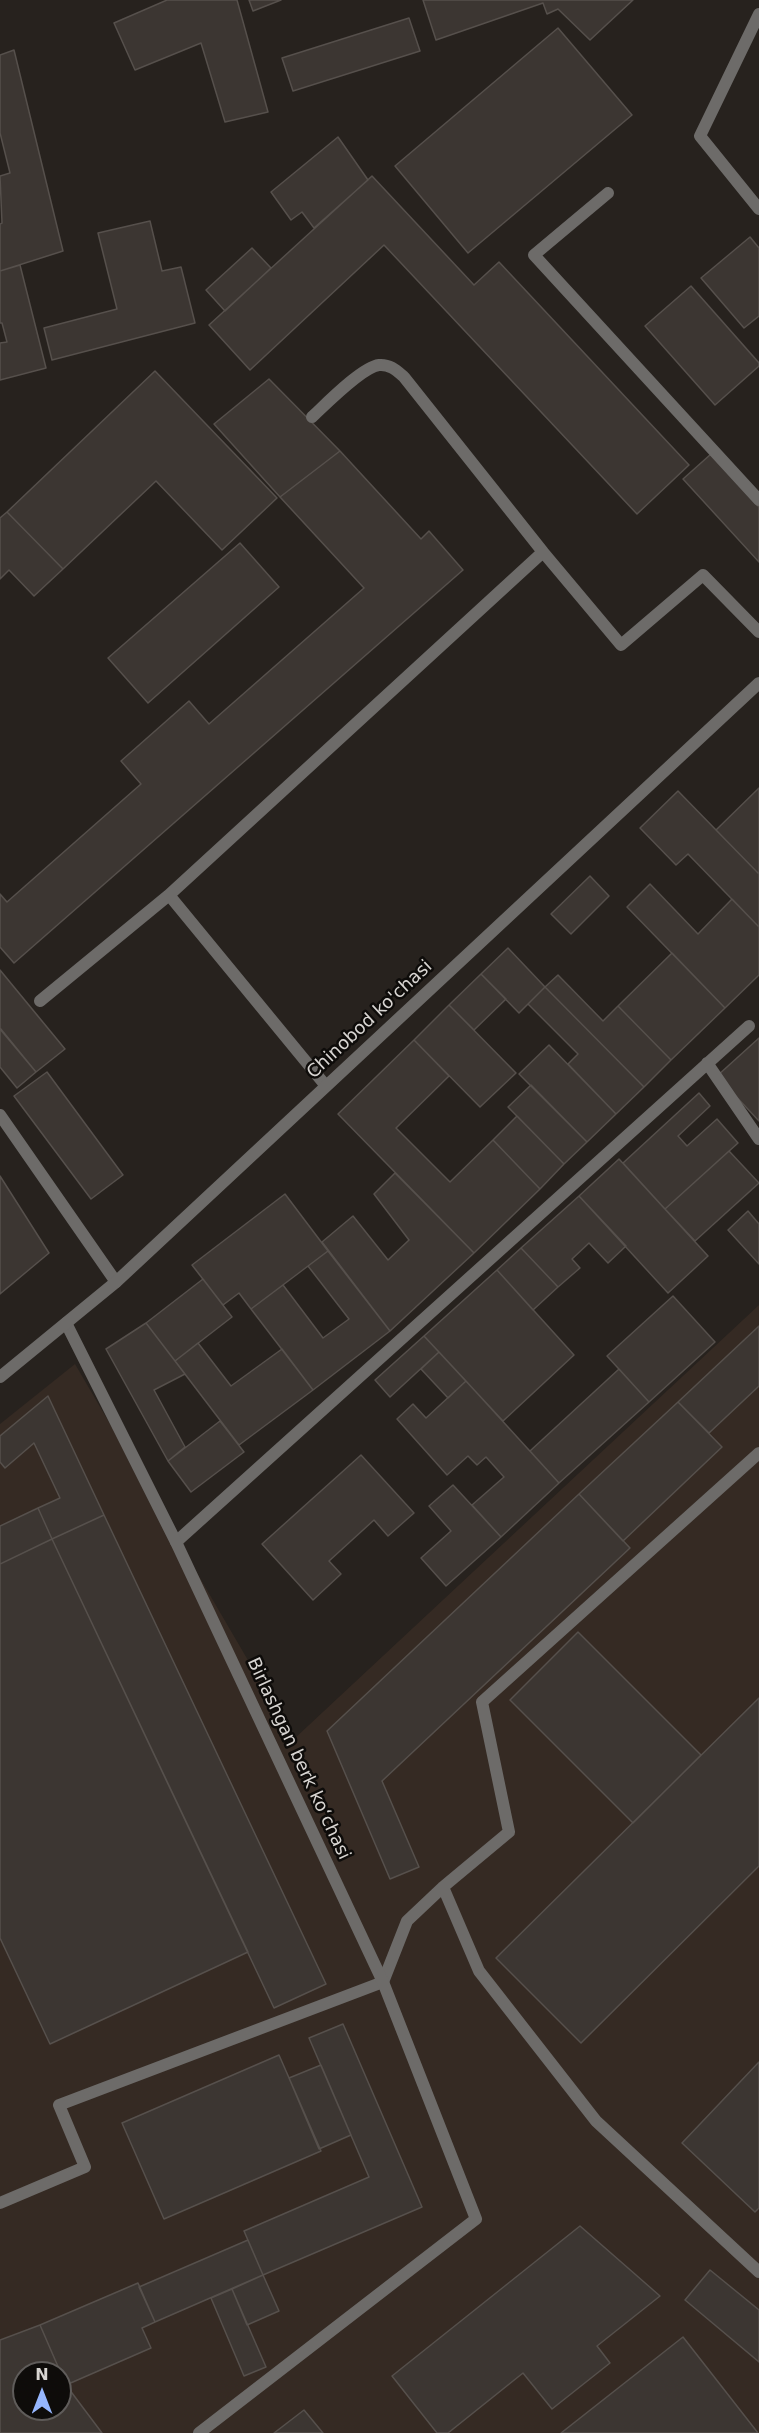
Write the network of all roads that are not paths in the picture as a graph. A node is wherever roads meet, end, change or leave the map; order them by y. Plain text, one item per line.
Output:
1 (759, 14) edge
2 (608, 193) dead end
3 (759, 209) edge
4 (312, 417) dead end
5 (759, 500) edge
6 (543, 552) junction
7 (759, 632) edge
8 (759, 683) edge
9 (169, 896) junction
10 (40, 1001) dead end
11 (748, 1026) dead end
12 (707, 1063) junction
13 (327, 1086) junction
14 (0, 1115) edge
15 (759, 1139) edge
16 (116, 1282) junction
17 (66, 1323) junction
18 (0, 1377) edge
19 (759, 1453) edge
20 (176, 1542) junction
21 (443, 1887) junction
22 (383, 1982) junction
23 (0, 2203) edge
24 (759, 2272) edge
25 (199, 2433) edge

1 - 3 street
2 - 5 street
4 - 6 street
6 - 7 street
6 - 9 street
8 - 13 street, Chinobod ko'chasi
9 - 10 street
9 - 13 street
11 - 12 street
12 - 15 street
12 - 20 street
13 - 16 street, Chinobod ko'chasi
14 - 16 street
16 - 17 street, Chinobod ko'chasi
17 - 18 street, Chinobod ko'chasi
17 - 20 street, Birlashgan berk koʻchasi
19 - 21 street
20 - 22 street, Birlashgan berk koʻchasi
21 - 22 street
21 - 24 street
22 - 23 street
22 - 25 street, Birlashgan berk koʻchasi

